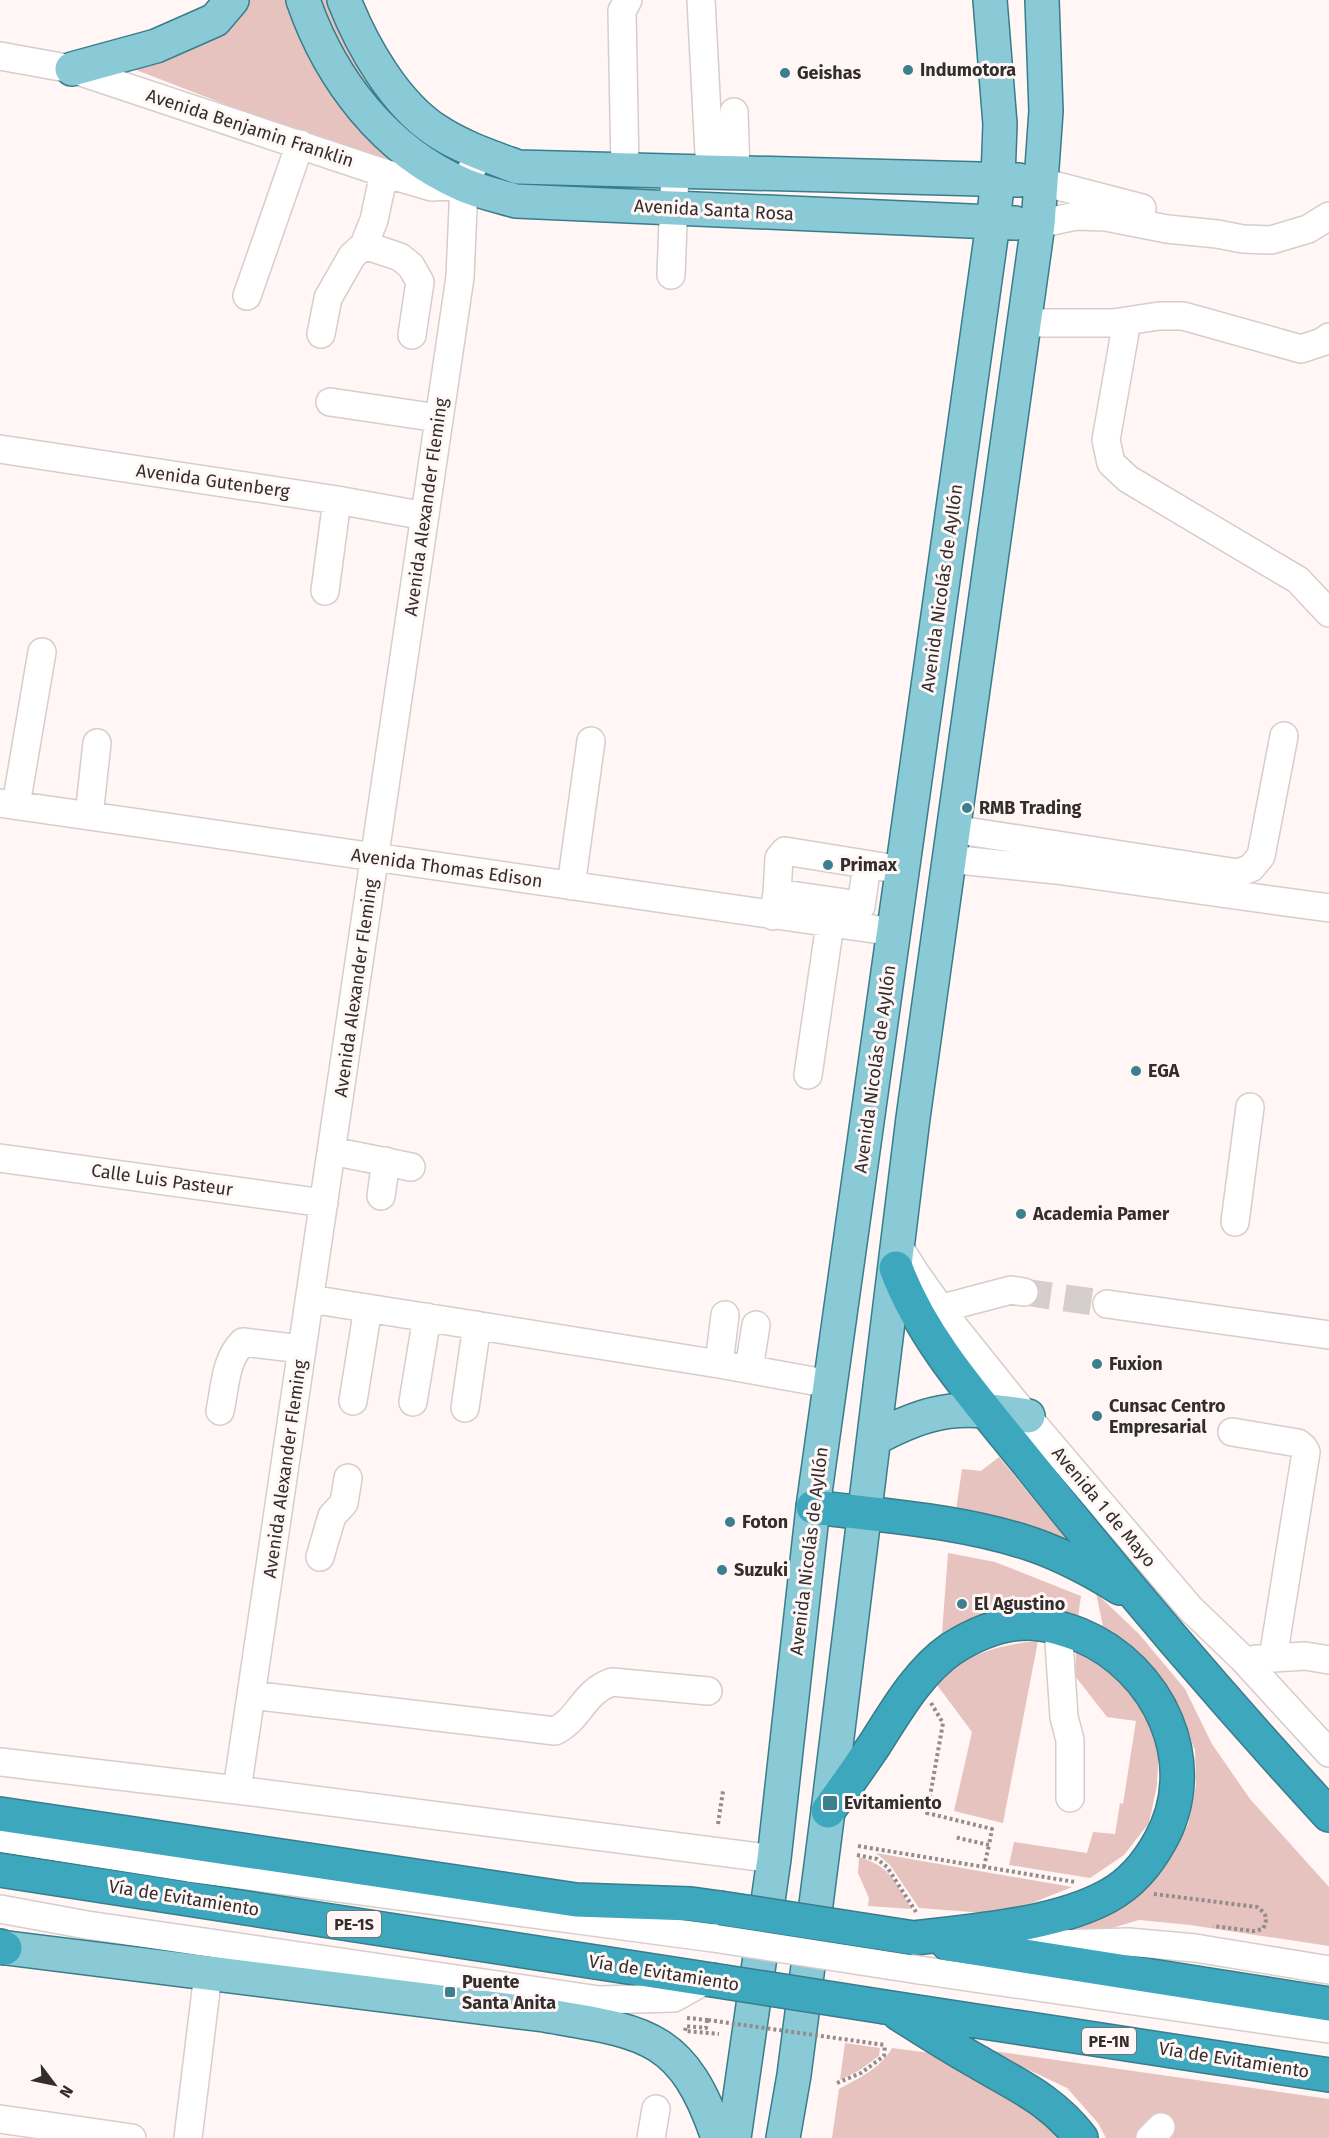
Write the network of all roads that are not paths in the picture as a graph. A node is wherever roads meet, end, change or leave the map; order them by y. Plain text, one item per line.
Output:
1 (232, 0) edge
2 (303, 0) edge
3 (345, 0) edge
4 (628, 0) edge
5 (701, 0) edge
6 (990, 0) edge
7 (1042, 0) edge
8 (0, 56) edge
9 (72, 69) junction
10 (734, 112) dead end
11 (300, 144) junction
12 (480, 152) junction
13 (625, 170) junction
14 (675, 171) junction
15 (723, 172) junction
16 (384, 173) junction
17 (998, 178) junction
18 (1042, 182) junction
19 (464, 185) junction
20 (672, 208) junction
21 (1329, 216) edge
22 (993, 223) junction
23 (1038, 224) junction
24 (1217, 234) junction
25 (364, 245) junction
26 (671, 275) dead end
27 (248, 296) dead end
28 (1127, 321) junction
29 (1024, 322) junction
30 (321, 334) dead end
31 (412, 335) dead end
32 (1329, 337) edge
33 (330, 402) dead end
34 (438, 418) junction
35 (0, 449) edge
36 (337, 500) junction
37 (424, 516) junction
38 (326, 591) dead end
39 (1329, 613) edge
40 (42, 652) dead end
41 (1284, 736) dead end
42 (591, 741) dead end
43 (97, 743) dead end
44 (8, 804) edge
45 (89, 816) junction
46 (951, 844) junction
47 (375, 858) junction
48 (867, 865) junction
49 (902, 870) junction
50 (571, 886) junction
51 (775, 904) junction
52 (1329, 908) edge
53 (840, 918) junction
54 (894, 932) junction
55 (807, 1075) dead end
56 (1251, 1107) dead end
57 (332, 1151) junction
58 (0, 1158) edge
59 (381, 1196) dead end
60 (324, 1203) junction
61 (1235, 1222) dead end
62 (897, 1257) junction
63 (1024, 1292) tunnel mouth
64 (310, 1299) junction
65 (1107, 1304) tunnel mouth
66 (368, 1308) junction
67 (939, 1309) junction
68 (725, 1316) dead end
69 (427, 1317) junction
70 (477, 1325) junction
71 (756, 1325) dead end
72 (1329, 1335) edge
73 (303, 1349) junction
74 (718, 1364) junction
75 (749, 1369) junction
76 (830, 1384) junction
77 (353, 1401) dead end
78 (413, 1402) dead end
79 (465, 1408) dead end
80 (985, 1410) junction
81 (220, 1411) dead end
82 (1028, 1416) junction
83 (1232, 1432) dead end
84 (874, 1439) junction
85 (348, 1478) dead end
86 (813, 1507) junction
87 (865, 1513) junction
88 (320, 1557) dead end
89 (1150, 1611) junction
90 (1058, 1627) junction
91 (1273, 1658) junction
92 (1243, 1659) junction
93 (1329, 1660) edge
94 (708, 1691) dead end
95 (251, 1695) junction
96 (1222, 1695) junction
97 (1329, 1753) edge
98 (0, 1762) edge
99 (237, 1790) junction
100 (1070, 1798) dead end
101 (1329, 1798) edge
102 (828, 1811) junction
103 (0, 1814) edge
104 (1329, 1815) edge
105 (0, 1838) edge
106 (774, 1859) junction
107 (0, 1870) edge
108 (0, 1909) edge
109 (716, 1923) junction
110 (915, 1925) junction
111 (2, 1947) edge
112 (978, 1950) junction
113 (1329, 1970) edge
114 (208, 1974) junction
115 (710, 1979) junction
116 (1329, 2004) edge
117 (888, 2007) junction
118 (1329, 2029) edge
119 (1329, 2075) edge
120 (656, 2109) dead end
121 (0, 2119) edge
122 (132, 2138) edge
123 (188, 2138) edge
124 (651, 2138) edge
125 (718, 2138) edge
126 (734, 2138) edge
127 (783, 2138) edge
128 (1081, 2138) edge

1 - 9 main road
2 - 19 main road, Avenida Santa Rosa
3 - 12 main road, Avenida Santa Rosa
4 - 13 street
5 - 15 street
6 - 17 main road, Avenida Nicolás de Ayllón
7 - 18 main road
8 - 9 street, Avenida Benjamin Franklin
9 - 11 street, Avenida Benjamin Franklin
10 - 15 street
11 - 16 street, Avenida Benjamin Franklin
11 - 27 street
12 - 13 main road, Avenida Santa Rosa
12 - 19 street
13 - 14 main road, Avenida Santa Rosa
14 - 15 main road, Avenida Santa Rosa
14 - 20 street
15 - 17 main road, Avenida Santa Rosa
16 - 19 street, Avenida Benjamin Franklin
16 - 25 street
17 - 18 main road, Avenida Santa Rosa
17 - 22 main road, Avenida Nicolás de Ayllón
18 - 23 main road
18 - 24 street, Avenida Santa Rosa
19 - 20 main road, Avenida Santa Rosa
19 - 34 street, Avenida Alexander Fleming
20 - 22 main road, Avenida Santa Rosa
20 - 26 street
21 - 24 street, Avenida Santa Rosa
22 - 23 main road, Avenida Santa Rosa
22 - 49 main road, Avenida Nicolás de Ayllón
23 - 24 street, Avenida Santa Rosa
23 - 29 main road
25 - 30 street
25 - 31 street
28 - 29 street
28 - 32 street
28 - 39 street
29 - 46 main road
33 - 34 street
34 - 37 street, Avenida Alexander Fleming
35 - 36 street, Avenida Gutenberg
36 - 37 street, Avenida Gutenberg
36 - 38 street
37 - 47 street, Avenida Alexander Fleming
40 - 44 street
41 - 46 street
42 - 50 street
43 - 45 street
44 - 45 street, Avenida Thomas Edison
45 - 47 street, Avenida Thomas Edison
46 - 52 street
46 - 62 main road
47 - 50 street, Avenida Thomas Edison
47 - 57 street, Avenida Alexander Fleming
48 - 49 street
48 - 51 street
48 - 53 street
49 - 54 main road, Avenida Nicolás de Ayllón
50 - 51 street, Avenida Thomas Edison
51 - 53 street, Avenida Thomas Edison
53 - 54 street, Avenida Thomas Edison
53 - 55 street
54 - 76 main road, Avenida Nicolás de Ayllón
56 - 61 street
57 - 59 street
57 - 60 street, Avenida Alexander Fleming
58 - 60 street, Calle Luis Pasteur
60 - 64 street, Avenida Alexander Fleming
62 - 67 street, Avenida 1 de Mayo
62 - 80 highway
62 - 84 main road
63 - 67 street
64 - 66 street
64 - 73 street, Avenida Alexander Fleming
65 - 72 street
66 - 69 street
66 - 77 street
67 - 82 street, Avenida 1 de Mayo
68 - 74 street
69 - 70 street
69 - 78 street
70 - 74 street
70 - 79 street
71 - 75 street
73 - 81 street
73 - 95 street, Avenida Alexander Fleming
74 - 75 street
75 - 76 street
76 - 86 main road, Avenida Nicolás de Ayllón
80 - 82 main road
80 - 84 main road
80 - 89 highway
82 - 92 street, Avenida 1 de Mayo
83 - 91 street
84 - 87 main road
85 - 88 street
86 - 87 highway
86 - 106 main road, Avenida Nicolás de Ayllón
87 - 89 highway
87 - 102 main road
89 - 96 highway
90 - 100 street
90 - 102 highway
90 - 110 highway
91 - 92 street
91 - 93 street
92 - 97 street, Avenida 1 de Mayo
94 - 95 street
95 - 99 street, Avenida Alexander Fleming
96 - 101 street
96 - 104 highway
98 - 99 street
99 - 106 street
102 - 127 main road
103 - 109 highway
105 - 109 street
106 - 126 main road, Avenida Nicolás de Ayllón
107 - 115 highway, Vía de Evitamiento / PE-1S
108 - 115 street
109 - 110 highway, bridge
109 - 118 street, bridge
110 - 112 highway
111 - 114 main road
112 - 113 street
112 - 116 highway
114 - 123 street
114 - 125 main road
115 - 117 highway, Vía de Evitamiento / PE-1S, bridge
117 - 119 highway, Vía de Evitamiento / PE-1N
117 - 128 highway
120 - 124 street
121 - 122 street

